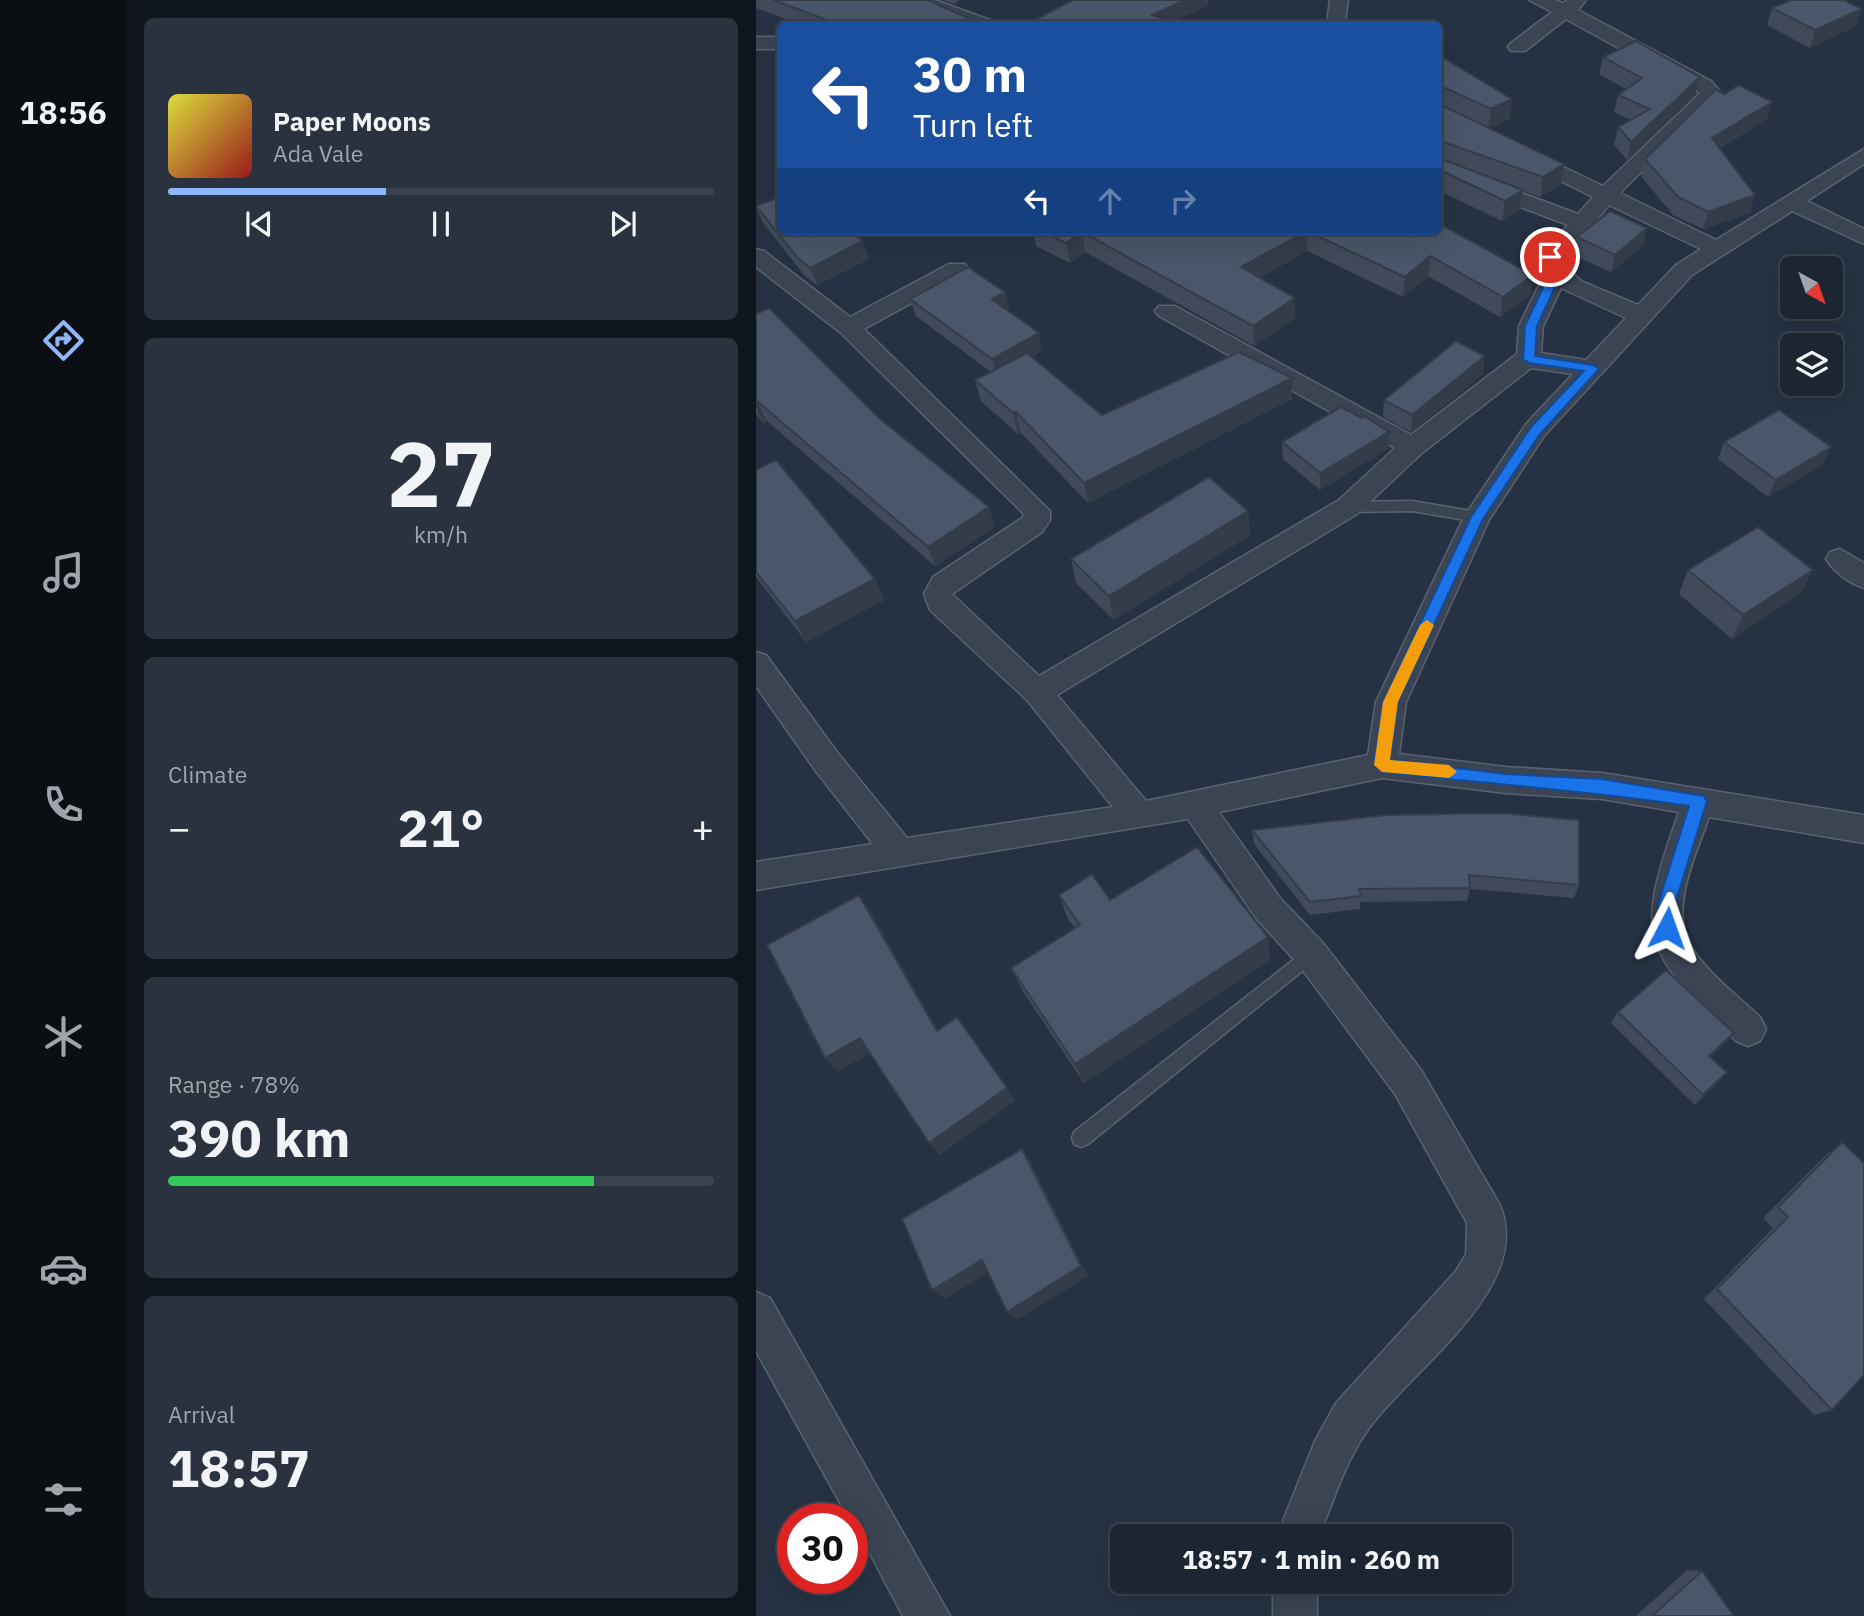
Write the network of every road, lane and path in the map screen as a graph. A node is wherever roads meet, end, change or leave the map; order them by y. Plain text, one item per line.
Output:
1 (918, 0) edge
2 (1339, 0) edge
3 (1538, 0) edge
4 (1572, 5) edge
5 (974, 21) edge
6 (1336, 21) edge
7 (756, 43) edge
8 (777, 43) edge
9 (1518, 47) dead end
10 (1507, 147) edge
11 (1864, 155) edge
12 (1442, 170) edge
13 (1607, 194) junction
14 (1791, 202) junction
15 (1582, 223) junction
16 (1864, 237) edge
17 (1718, 249) junction
18 (756, 257) edge
19 (957, 269) dead end
20 (1556, 274) junction
21 (1167, 311) dead end
22 (1643, 316) junction
23 (849, 328) junction
24 (1529, 359) junction
25 (1593, 369) junction
26 (1413, 447) junction
27 (1348, 507) junction
28 (1477, 517) junction
29 (1840, 559) dead end
30 (1864, 579) edge
31 (756, 663) edge
32 (1038, 692) junction
33 (1382, 765) junction
34 (1699, 801) junction
35 (1195, 804) junction
36 (1139, 816) junction
37 (1864, 829) edge
38 (900, 853) junction
39 (756, 876) edge
40 (1311, 954) junction
41 (1748, 1028) dead end
42 (1081, 1138) dead end
43 (756, 1312) edge
44 (1303, 1524) edge
45 (1295, 1594) edge
46 (928, 1616) edge
47 (1295, 1616) edge

1 - 5 street
2 - 6 street
3 - 4 street
4 - 9 street
4 - 13 street
7 - 8 street
10 - 13 street
11 - 14 street
12 - 15 street
13 - 15 street
13 - 17 street
14 - 16 street
14 - 17 street
15 - 20 street
17 - 22 street
18 - 23 street
19 - 23 street
20 - 22 street
20 - 24 street
21 - 26 street
22 - 25 street
23 - 32 street
24 - 25 street
24 - 26 street
25 - 28 street
26 - 27 street
27 - 28 lane
27 - 32 street
28 - 33 street
29 - 30 street
31 - 38 street
32 - 36 street
33 - 34 street
33 - 35 street
34 - 37 street
34 - 41 street
35 - 36 street
35 - 40 street
36 - 38 street
38 - 39 street
40 - 42 lane
40 - 44 street
43 - 46 street
45 - 47 street

